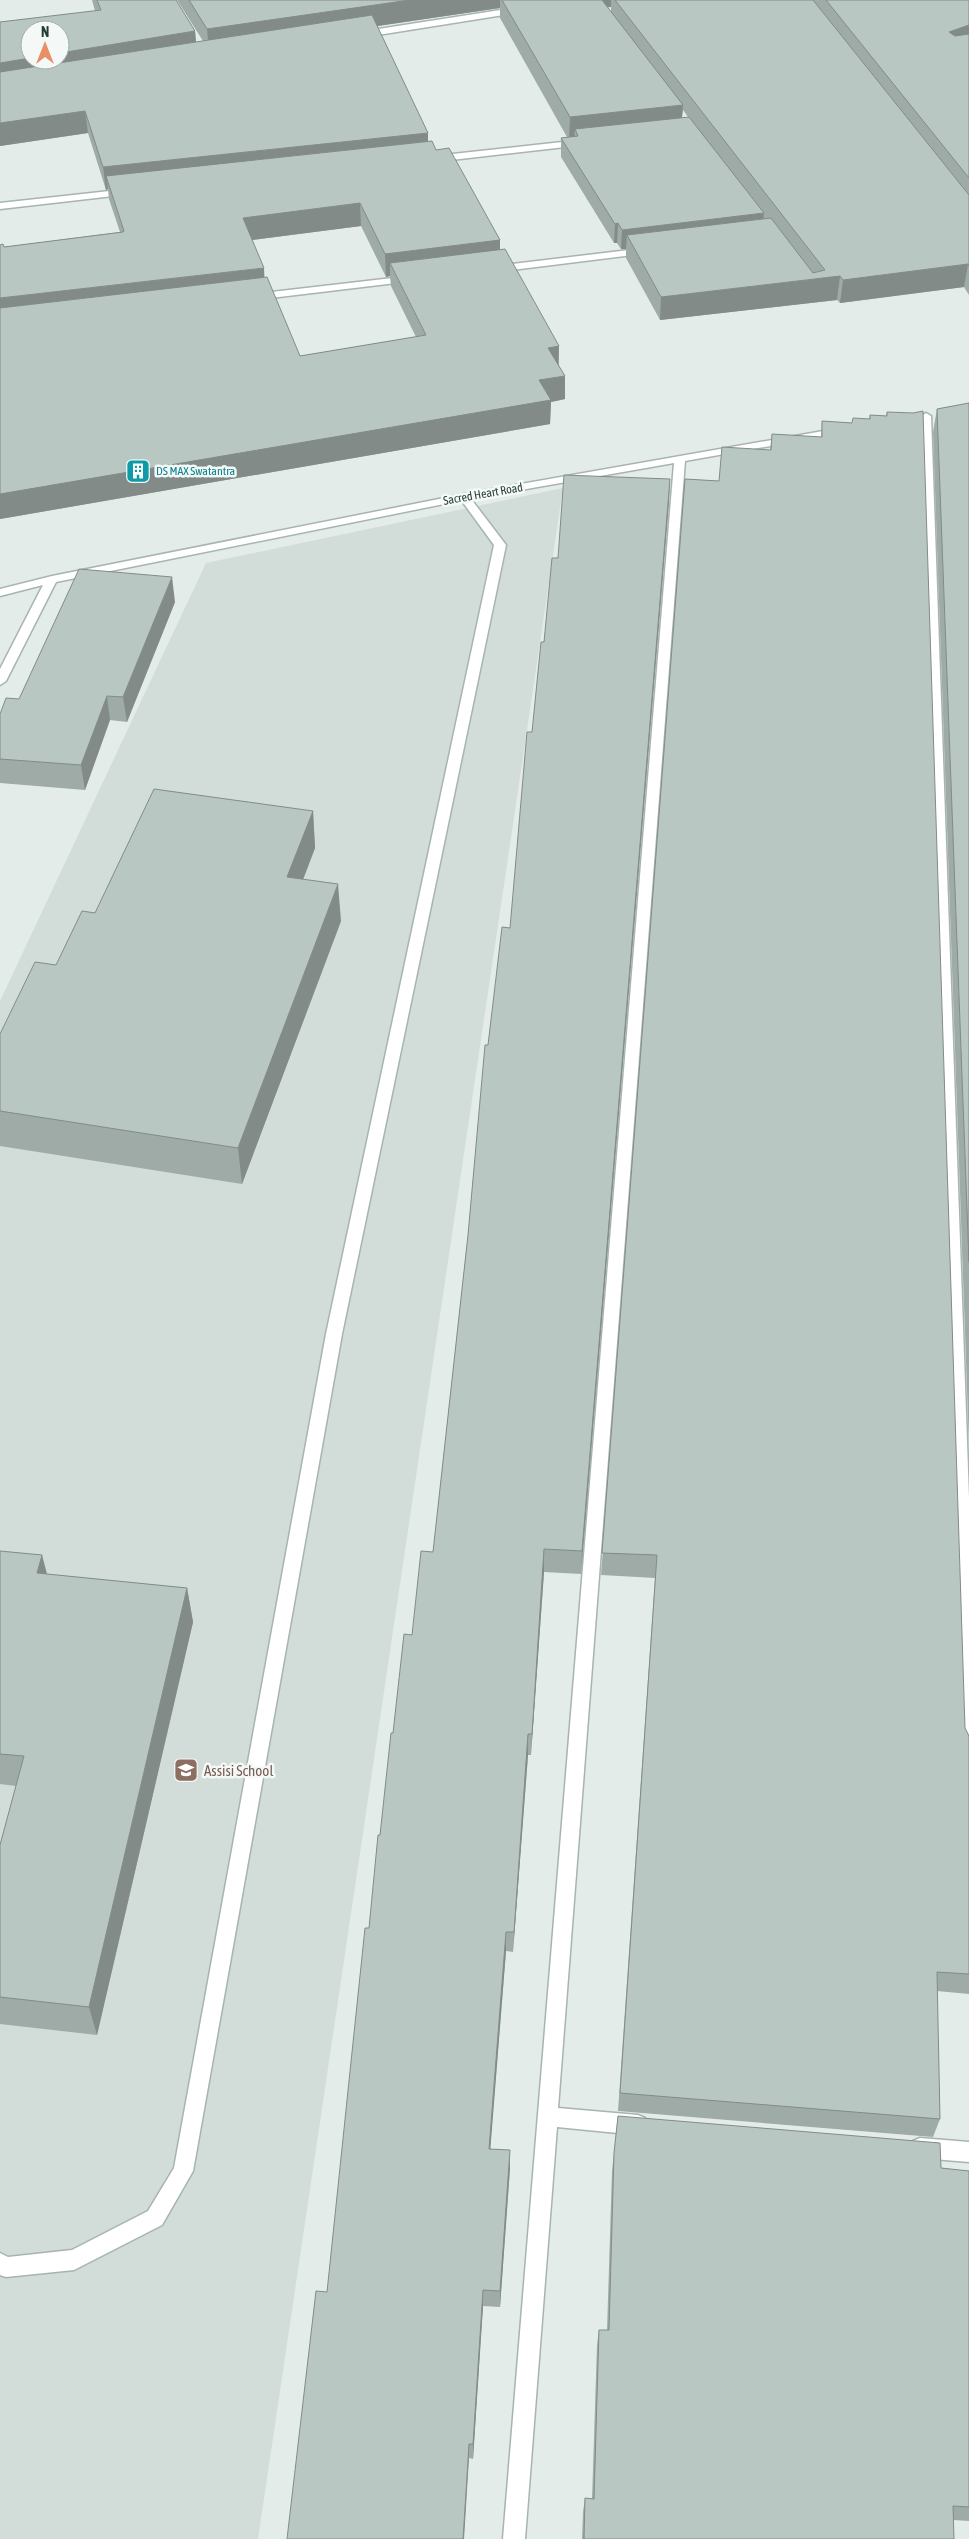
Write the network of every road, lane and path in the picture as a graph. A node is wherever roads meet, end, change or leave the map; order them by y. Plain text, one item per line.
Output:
1 (527, 9) edge
2 (345, 37) edge
3 (593, 141) edge
4 (425, 160) edge
5 (138, 191) edge
6 (0, 206) edge
7 (653, 250) edge
8 (485, 270) edge
9 (425, 277) edge
10 (247, 298) edge
11 (925, 416) edge
12 (847, 430) edge
13 (680, 459) junction
14 (464, 497) junction
15 (52, 579) junction
16 (0, 593) edge
17 (0, 681) edge
18 (969, 1749) edge
19 (547, 2117) junction
20 (655, 2126) edge
21 (900, 2146) edge
22 (969, 2152) edge
23 (0, 2263) edge
24 (514, 2539) edge

1 - 2 street
3 - 4 street
5 - 6 street
7 - 8 street
9 - 10 street
11 - 18 street
12 - 13 street, Sacred Heart Road
13 - 14 street, Sacred Heart Road
13 - 19 street
14 - 15 street, Sacred Heart Road
14 - 23 street
15 - 16 street, Sacred Heart Road
15 - 17 street
19 - 20 street
19 - 24 street
21 - 22 street

